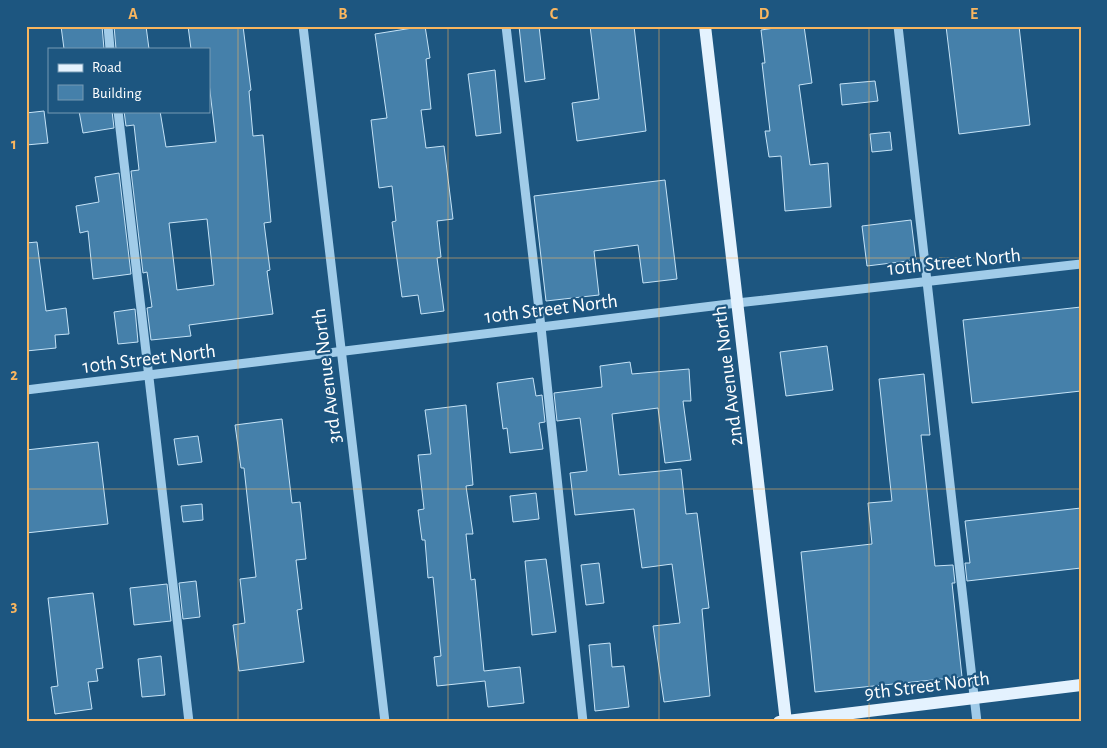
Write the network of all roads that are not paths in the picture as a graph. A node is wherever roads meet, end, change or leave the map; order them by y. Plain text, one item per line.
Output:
1 (108, 26) edge
2 (303, 26) edge
3 (506, 26) edge
4 (705, 26) edge
5 (898, 26) edge
6 (110, 48) edge
7 (118, 112) edge
8 (1081, 264) edge
9 (928, 281) junction
10 (737, 303) junction
11 (541, 327) junction
12 (341, 352) junction
13 (148, 375) junction
14 (26, 390) edge
15 (1081, 685) edge
16 (974, 698) junction
17 (784, 721) edge
18 (189, 722) edge
19 (385, 722) edge
20 (583, 722) edge
21 (977, 722) edge

1 - 6 street
2 - 12 street, 3rd Avenue North
3 - 11 street
4 - 10 main road, 2nd Avenue North
5 - 9 street
7 - 13 street
8 - 9 street, 10th Street North
9 - 10 street, 10th Street North
9 - 16 street
10 - 11 street, 10th Street North
10 - 17 main road, 2nd Avenue North
11 - 12 street, 10th Street North
11 - 20 street
12 - 13 street, 10th Street North
12 - 19 street, 3rd Avenue North
13 - 14 street, 10th Street North
13 - 18 street
15 - 16 main road, 9th Street North
16 - 17 main road, 9th Street North
16 - 21 street

